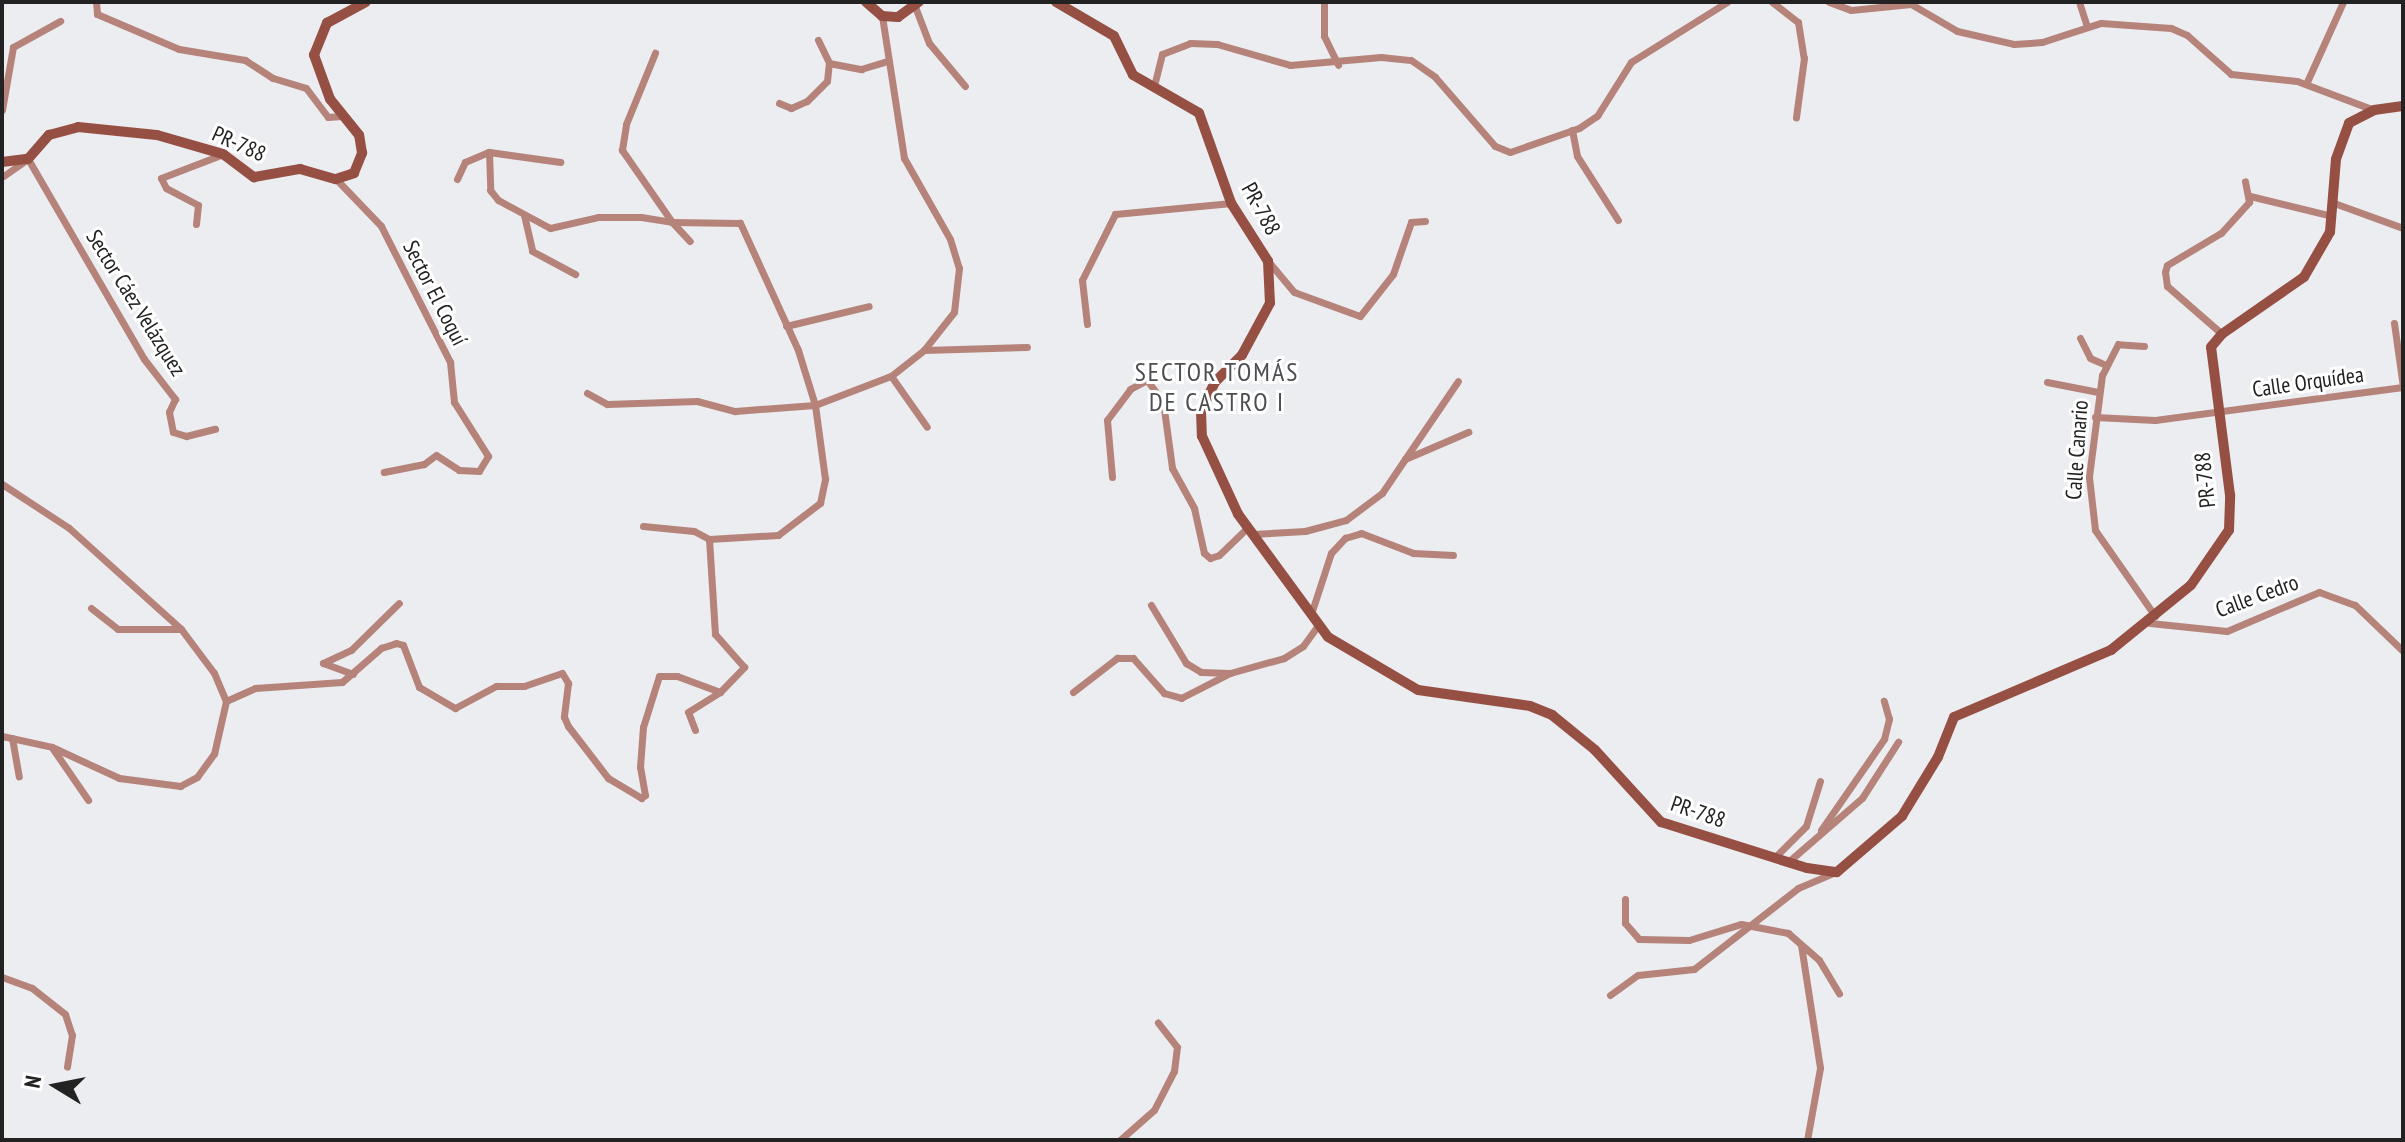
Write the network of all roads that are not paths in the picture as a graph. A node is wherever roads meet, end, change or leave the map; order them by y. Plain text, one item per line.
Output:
1 (96, 2) edge
2 (366, 2) edge
3 (866, 2) edge
4 (1056, 2) edge
5 (1324, 2) edge
6 (1727, 2) edge
7 (1772, 2) edge
8 (1829, 2) edge
9 (2079, 2) edge
10 (2343, 2) edge
11 (916, 3) edge
12 (882, 16) junction
13 (60, 21) dead end
14 (2087, 26) junction
15 (818, 40) dead end
16 (655, 53) dead end
17 (888, 61) junction
18 (829, 63) junction
19 (1338, 65) junction
20 (2306, 84) junction
21 (965, 86) dead end
22 (1154, 86) junction
23 (779, 103) dead end
24 (2403, 106) edge
25 (2, 110) edge
26 (2374, 110) junction
27 (342, 116) junction
28 (1796, 117) dead end
29 (1572, 130) junction
30 (489, 152) junction
31 (223, 154) junction
32 (28, 159) junction
33 (2, 162) edge
34 (560, 162) dead end
35 (2, 177) edge
36 (336, 179) junction
37 (457, 179) dead end
38 (2245, 181) dead end
39 (2250, 196) junction
40 (1231, 203) junction
41 (2334, 203) junction
42 (524, 215) junction
43 (2332, 216) junction
44 (1618, 220) dead end
45 (1425, 221) dead end
46 (672, 222) junction
47 (196, 224) dead end
48 (2403, 228) edge
49 (690, 241) dead end
50 (1268, 261) junction
51 (575, 274) dead end
52 (869, 306) dead end
53 (2394, 323) dead end
54 (1087, 324) dead end
55 (786, 326) junction
56 (2399, 331) edge
57 (2222, 334) junction
58 (2080, 338) dead end
59 (2144, 346) dead end
60 (1027, 347) dead end
61 (924, 350) junction
62 (2106, 365) junction
63 (891, 376) junction
64 (1458, 381) dead end
65 (2047, 382) dead end
66 (2403, 387) edge
67 (2098, 392) junction
68 (587, 393) dead end
69 (815, 405) junction
70 (2217, 412) junction
71 (2095, 417) junction
72 (927, 427) dead end
73 (215, 429) dead end
74 (1468, 432) dead end
75 (1405, 459) junction
76 (384, 472) dead end
77 (1112, 477) dead end
78 (2, 484) edge
79 (643, 526) dead end
80 (1251, 531) junction
81 (709, 539) junction
82 (1453, 555) dead end
83 (399, 603) dead end
84 (1151, 605) dead end
85 (91, 608) dead end
86 (1312, 611) junction
87 (2153, 620) junction
88 (1319, 624) junction
89 (181, 629) junction
90 (2403, 651) edge
91 (1230, 673) junction
92 (353, 674) junction
93 (720, 692) junction
94 (1073, 692) dead end
95 (226, 701) junction
96 (1884, 701) dead end
97 (695, 730) dead end
98 (2, 736) edge
99 (12, 738) junction
100 (1898, 742) dead end
101 (52, 747) junction
102 (19, 776) dead end
103 (1820, 781) dead end
104 (88, 800) dead end
105 (1821, 832) junction
106 (1774, 858) junction
107 (1788, 862) junction
108 (1837, 872) junction
109 (1625, 899) dead end
110 (1753, 927) junction
111 (1801, 944) junction
112 (2, 977) edge
113 (1839, 993) dead end
114 (1610, 995) dead end
115 (1158, 1023) dead end
116 (67, 1067) dead end
117 (1120, 1140) edge
118 (1807, 1140) edge

1 - 27 street
2 - 27 street
3 - 12 street
4 - 22 street, PR-788 / PR-788
5 - 19 street
6 - 29 street
7 - 28 street
8 - 14 street
9 - 14 street
10 - 20 street
11 - 12 street
11 - 21 street
12 - 17 street
13 - 25 street
14 - 20 street
15 - 18 street
16 - 46 street
17 - 18 street
17 - 61 street
18 - 23 street
19 - 22 street
19 - 29 street
20 - 26 street
22 - 40 street, PR-788 / PR-788
24 - 26 street
26 - 41 street
27 - 36 street
29 - 44 street
30 - 34 street
30 - 37 street
30 - 42 street
31 - 32 street, PR-788 / PR-788
31 - 36 street, PR-788 / PR-788
31 - 47 street
32 - 33 street
32 - 35 street
32 - 73 street, Sector Cáez Velázquez
36 - 76 street, Sector El Coquí
38 - 39 street
39 - 43 street
39 - 57 street
40 - 50 street, PR-788 / PR-788
40 - 54 street
41 - 43 street
41 - 48 street
42 - 46 street
42 - 51 street
43 - 57 street
45 - 50 street
46 - 49 street
46 - 55 street
50 - 80 street, PR-788 / PR-788
52 - 55 street
53 - 56 street
55 - 69 street
56 - 66 street
57 - 70 street, PR-788 / PR-788
58 - 62 street
59 - 62 street
60 - 61 street
61 - 63 street
62 - 67 street, Calle Canario
63 - 69 street
63 - 72 street
64 - 75 street
65 - 67 street
66 - 70 street, Calle Orquídea
67 - 71 street, Calle Canario
68 - 69 street
69 - 81 street
70 - 71 street, Calle Orquídea
70 - 87 street, PR-788 / PR-788
71 - 87 street, Calle Canario
74 - 75 street
75 - 80 street
77 - 80 street
78 - 89 street
79 - 81 street
80 - 86 street, PR-788 / PR-788
81 - 93 street
82 - 86 street
83 - 92 street
84 - 91 street
85 - 89 street
86 - 88 street, PR-788 / PR-788
87 - 90 street, Calle Cedro
87 - 108 street, PR-788 / PR-788
88 - 91 street
88 - 106 street, PR-788 / PR-788
89 - 95 street
91 - 94 street
92 - 93 street
92 - 95 street
93 - 97 street
95 - 101 street
96 - 105 street
98 - 99 street
99 - 101 street
99 - 102 street
100 - 105 street
101 - 104 street
103 - 106 street
105 - 107 street
106 - 107 street, PR-788 / PR-788
107 - 108 street, PR-788 / PR-788
108 - 110 street
109 - 110 street
110 - 111 street
110 - 114 street
111 - 113 street
111 - 118 street
112 - 116 street
115 - 117 street

